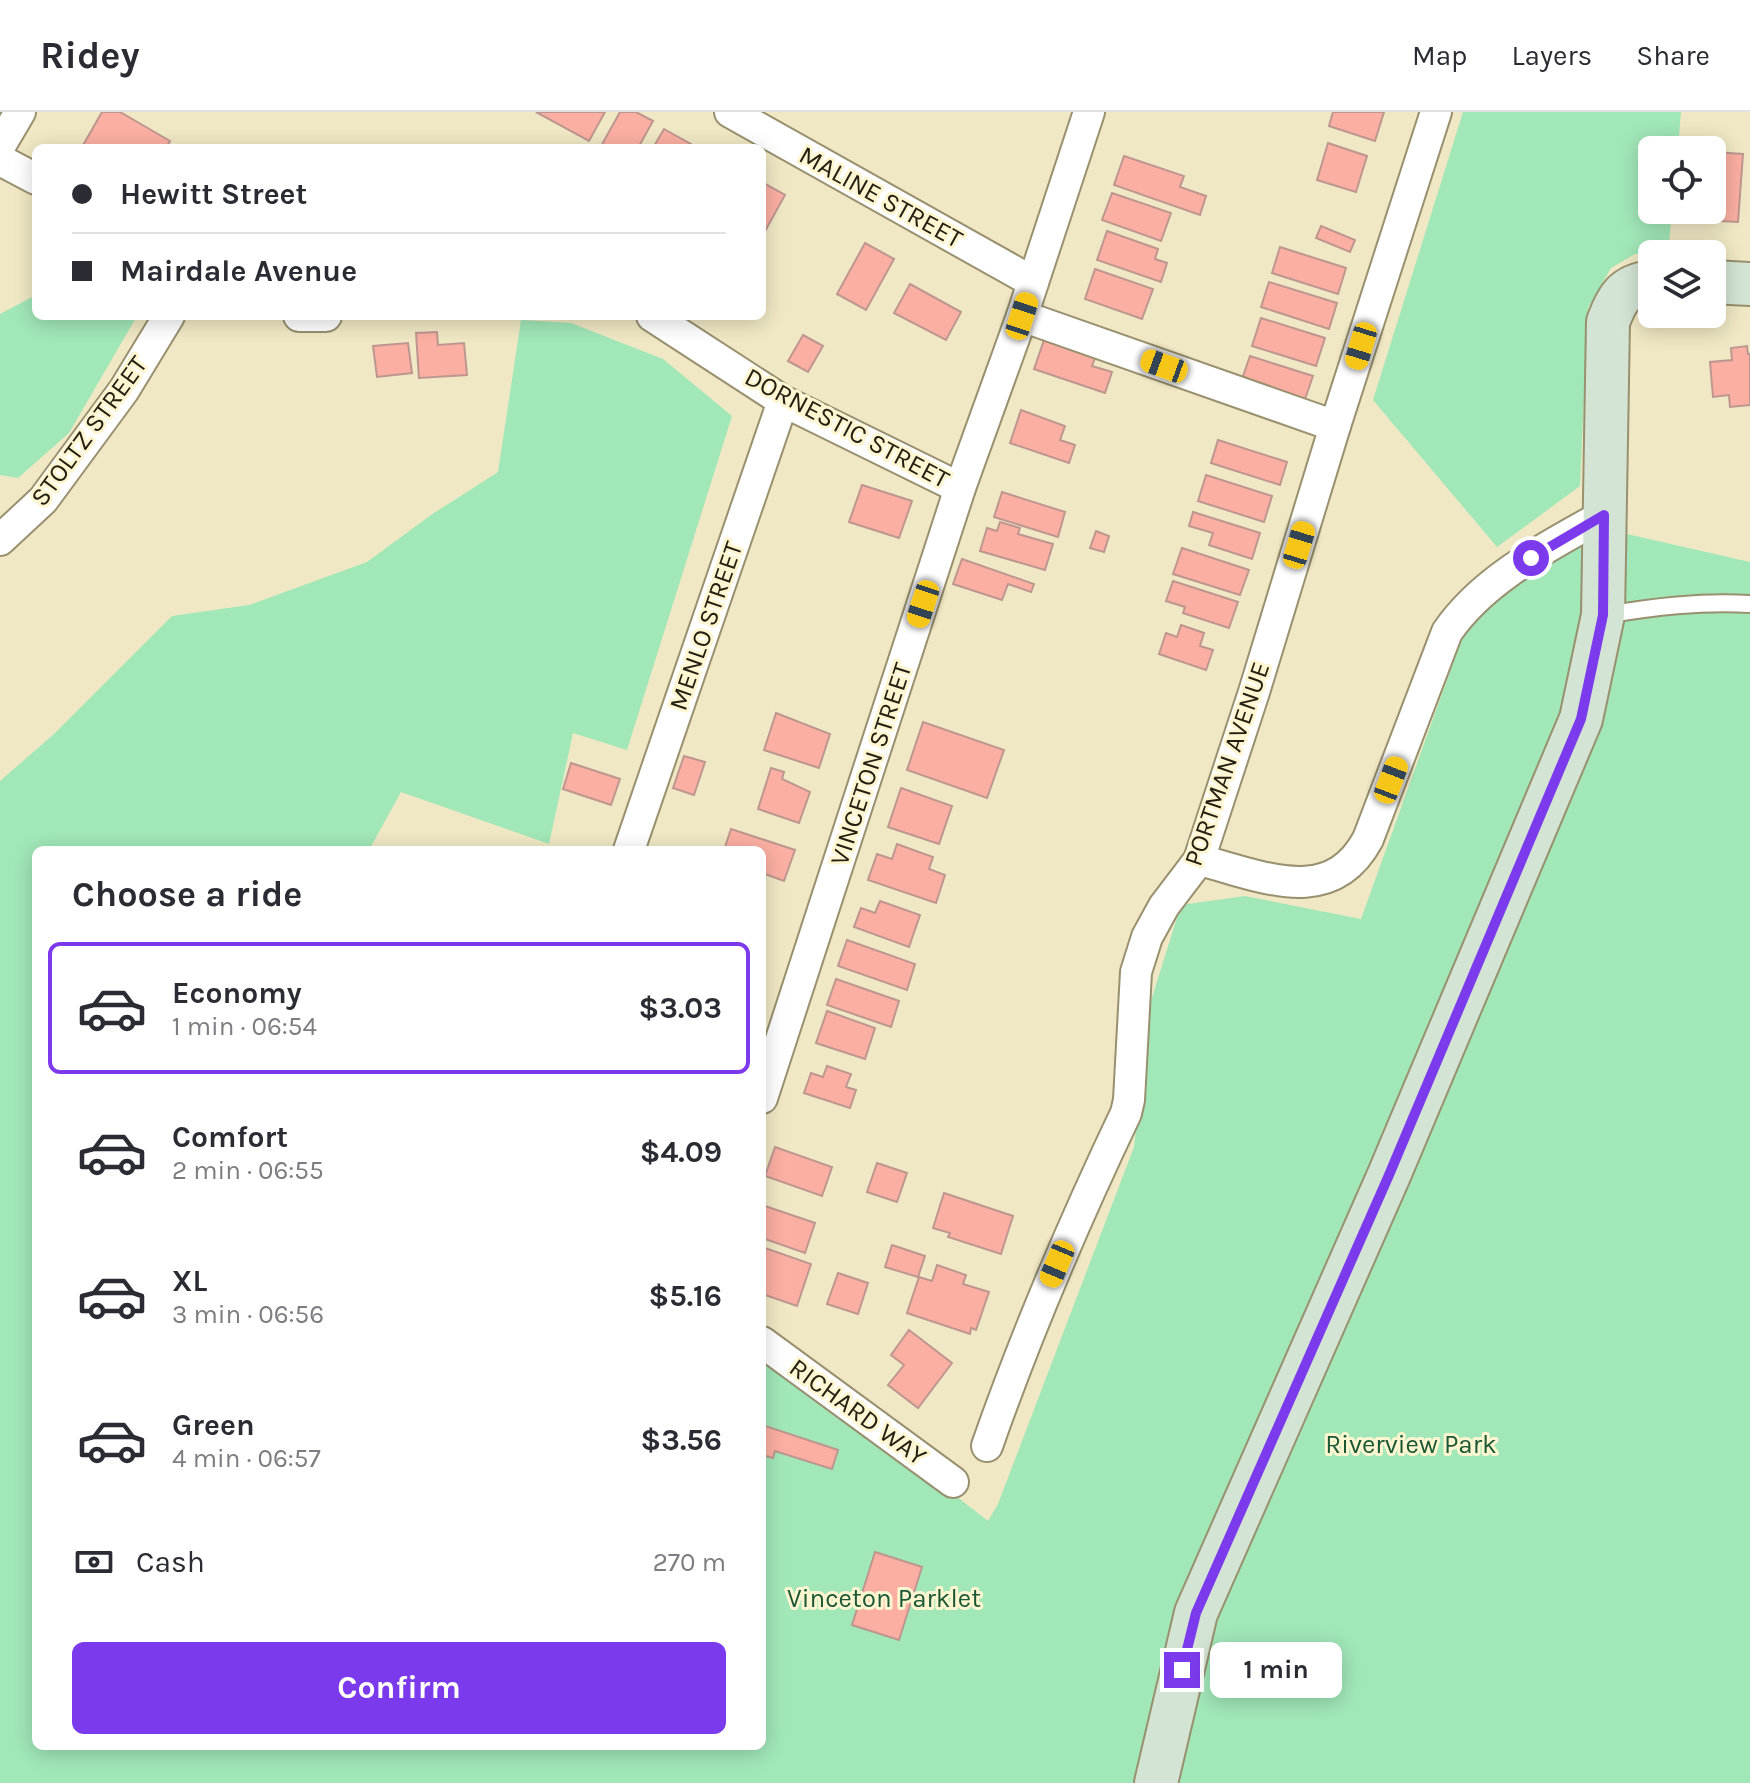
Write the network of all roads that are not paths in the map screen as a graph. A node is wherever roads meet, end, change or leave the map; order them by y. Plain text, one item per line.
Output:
1 (20, 112) edge
2 (730, 112) edge
3 (1089, 112) edge
4 (1436, 112) edge
5 (0, 146) edge
6 (0, 160) edge
7 (32, 177) edge
8 (1033, 282) junction
9 (1726, 283) edge
10 (1638, 284) edge
11 (1750, 284) edge
12 (1022, 316) junction
13 (167, 320) edge
14 (658, 320) edge
15 (783, 401) junction
16 (1335, 426) junction
17 (960, 488) junction
18 (1604, 515) junction
19 (0, 540) edge
20 (1750, 604) edge
21 (1603, 615) junction
22 (630, 846) edge
23 (1199, 860) junction
24 (766, 1086) edge
25 (766, 1345) edge
26 (987, 1446) dead end
27 (953, 1482) dead end
28 (1156, 1783) edge

1 - 5 street
2 - 8 street, MALINE STREET
3 - 8 street, VINCETON STREET
4 - 16 street, PORTMAN AVENUE
6 - 7 street
8 - 12 street, VINCETON STREET
9 - 11 street
10 - 18 street
12 - 16 street
12 - 17 street, VINCETON STREET
13 - 19 street, STOLTZ STREET
14 - 15 street, DORNESTIC STREET
15 - 17 street, DORNESTIC STREET
15 - 22 street, MENLO STREET
16 - 23 street, PORTMAN AVENUE
17 - 24 street, VINCETON STREET
18 - 21 street
18 - 23 street
20 - 21 lane
21 - 28 street
23 - 26 street, PORTMAN AVENUE
25 - 27 street, RICHARD WAY

